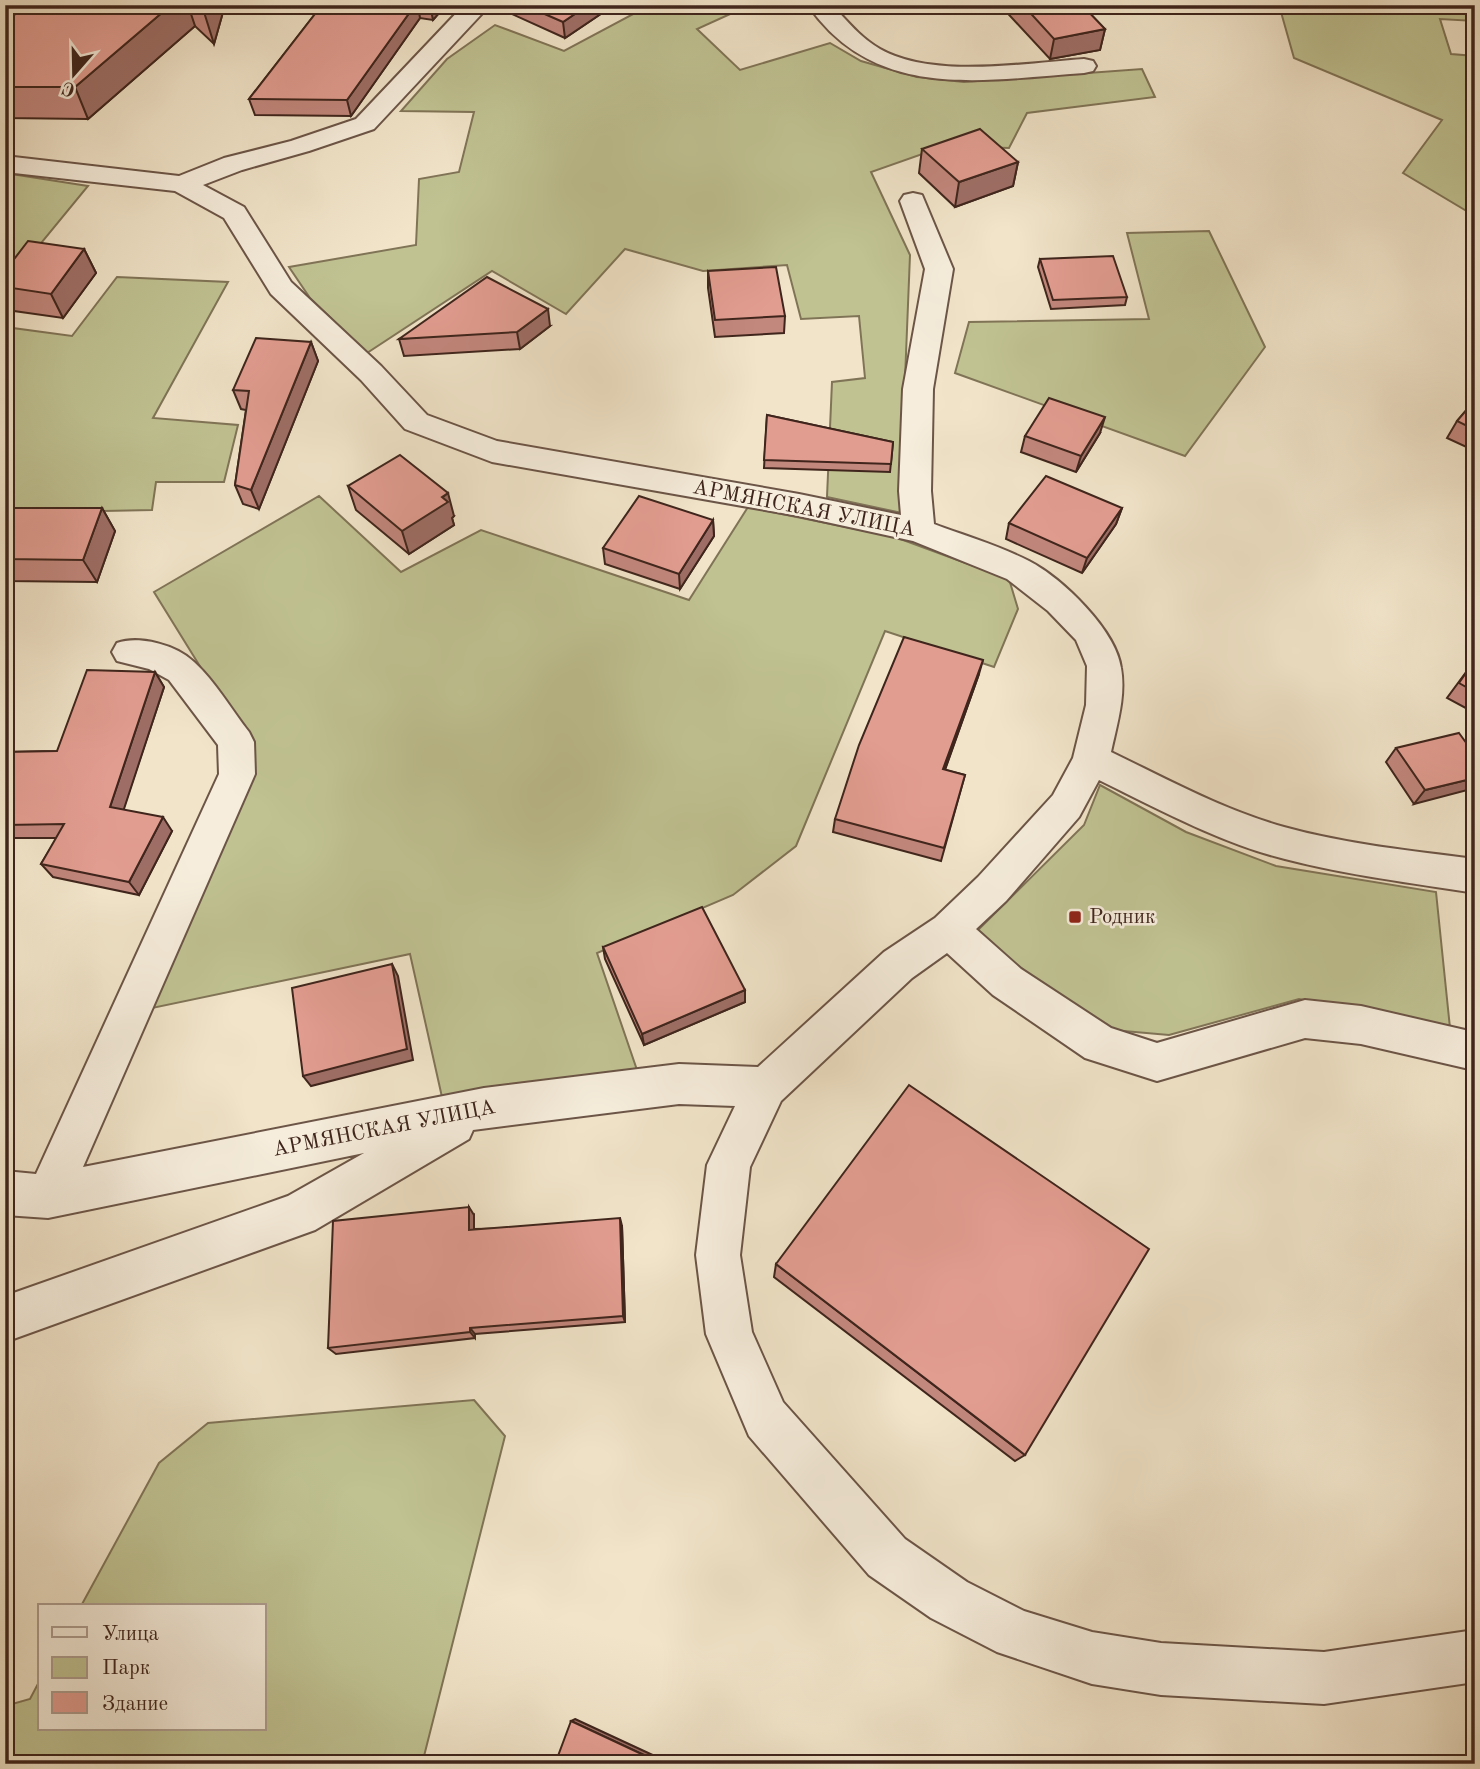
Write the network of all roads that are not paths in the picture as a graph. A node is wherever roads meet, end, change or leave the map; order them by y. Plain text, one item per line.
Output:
1 (9, 5) edge
2 (479, 5) edge
3 (819, 5) edge
4 (5, 10) edge
5 (1084, 66) edge
6 (5, 164) edge
7 (183, 184) junction
8 (913, 201) dead end
9 (919, 531) junction
10 (129, 652) dead end
11 (1091, 759) junction
12 (1475, 876) edge
13 (949, 930) junction
14 (1465, 1049) dead end
15 (766, 1087) junction
16 (484, 1108) junction
17 (5, 1193) edge
18 (48, 1196) junction
19 (5, 1319) edge
20 (1475, 1656) edge

1 - 4 street
2 - 7 street
3 - 5 street
6 - 7 street, АРМЯНСКАЯ УЛИЦА
7 - 9 street, АРМЯНСКАЯ УЛИЦА
8 - 9 street
9 - 11 street, АРМЯНСКАЯ УЛИЦА
10 - 18 street
11 - 12 street
11 - 13 street, АРМЯНСКАЯ УЛИЦА
13 - 14 street
13 - 15 street, АРМЯНСКАЯ УЛИЦА
15 - 16 street, АРМЯНСКАЯ УЛИЦА
15 - 20 street, АРМЯНСКАЯ УЛИЦА
16 - 18 street, АРМЯНСКАЯ УЛИЦА
16 - 19 street
17 - 18 street, АРМЯНСКАЯ УЛИЦА

